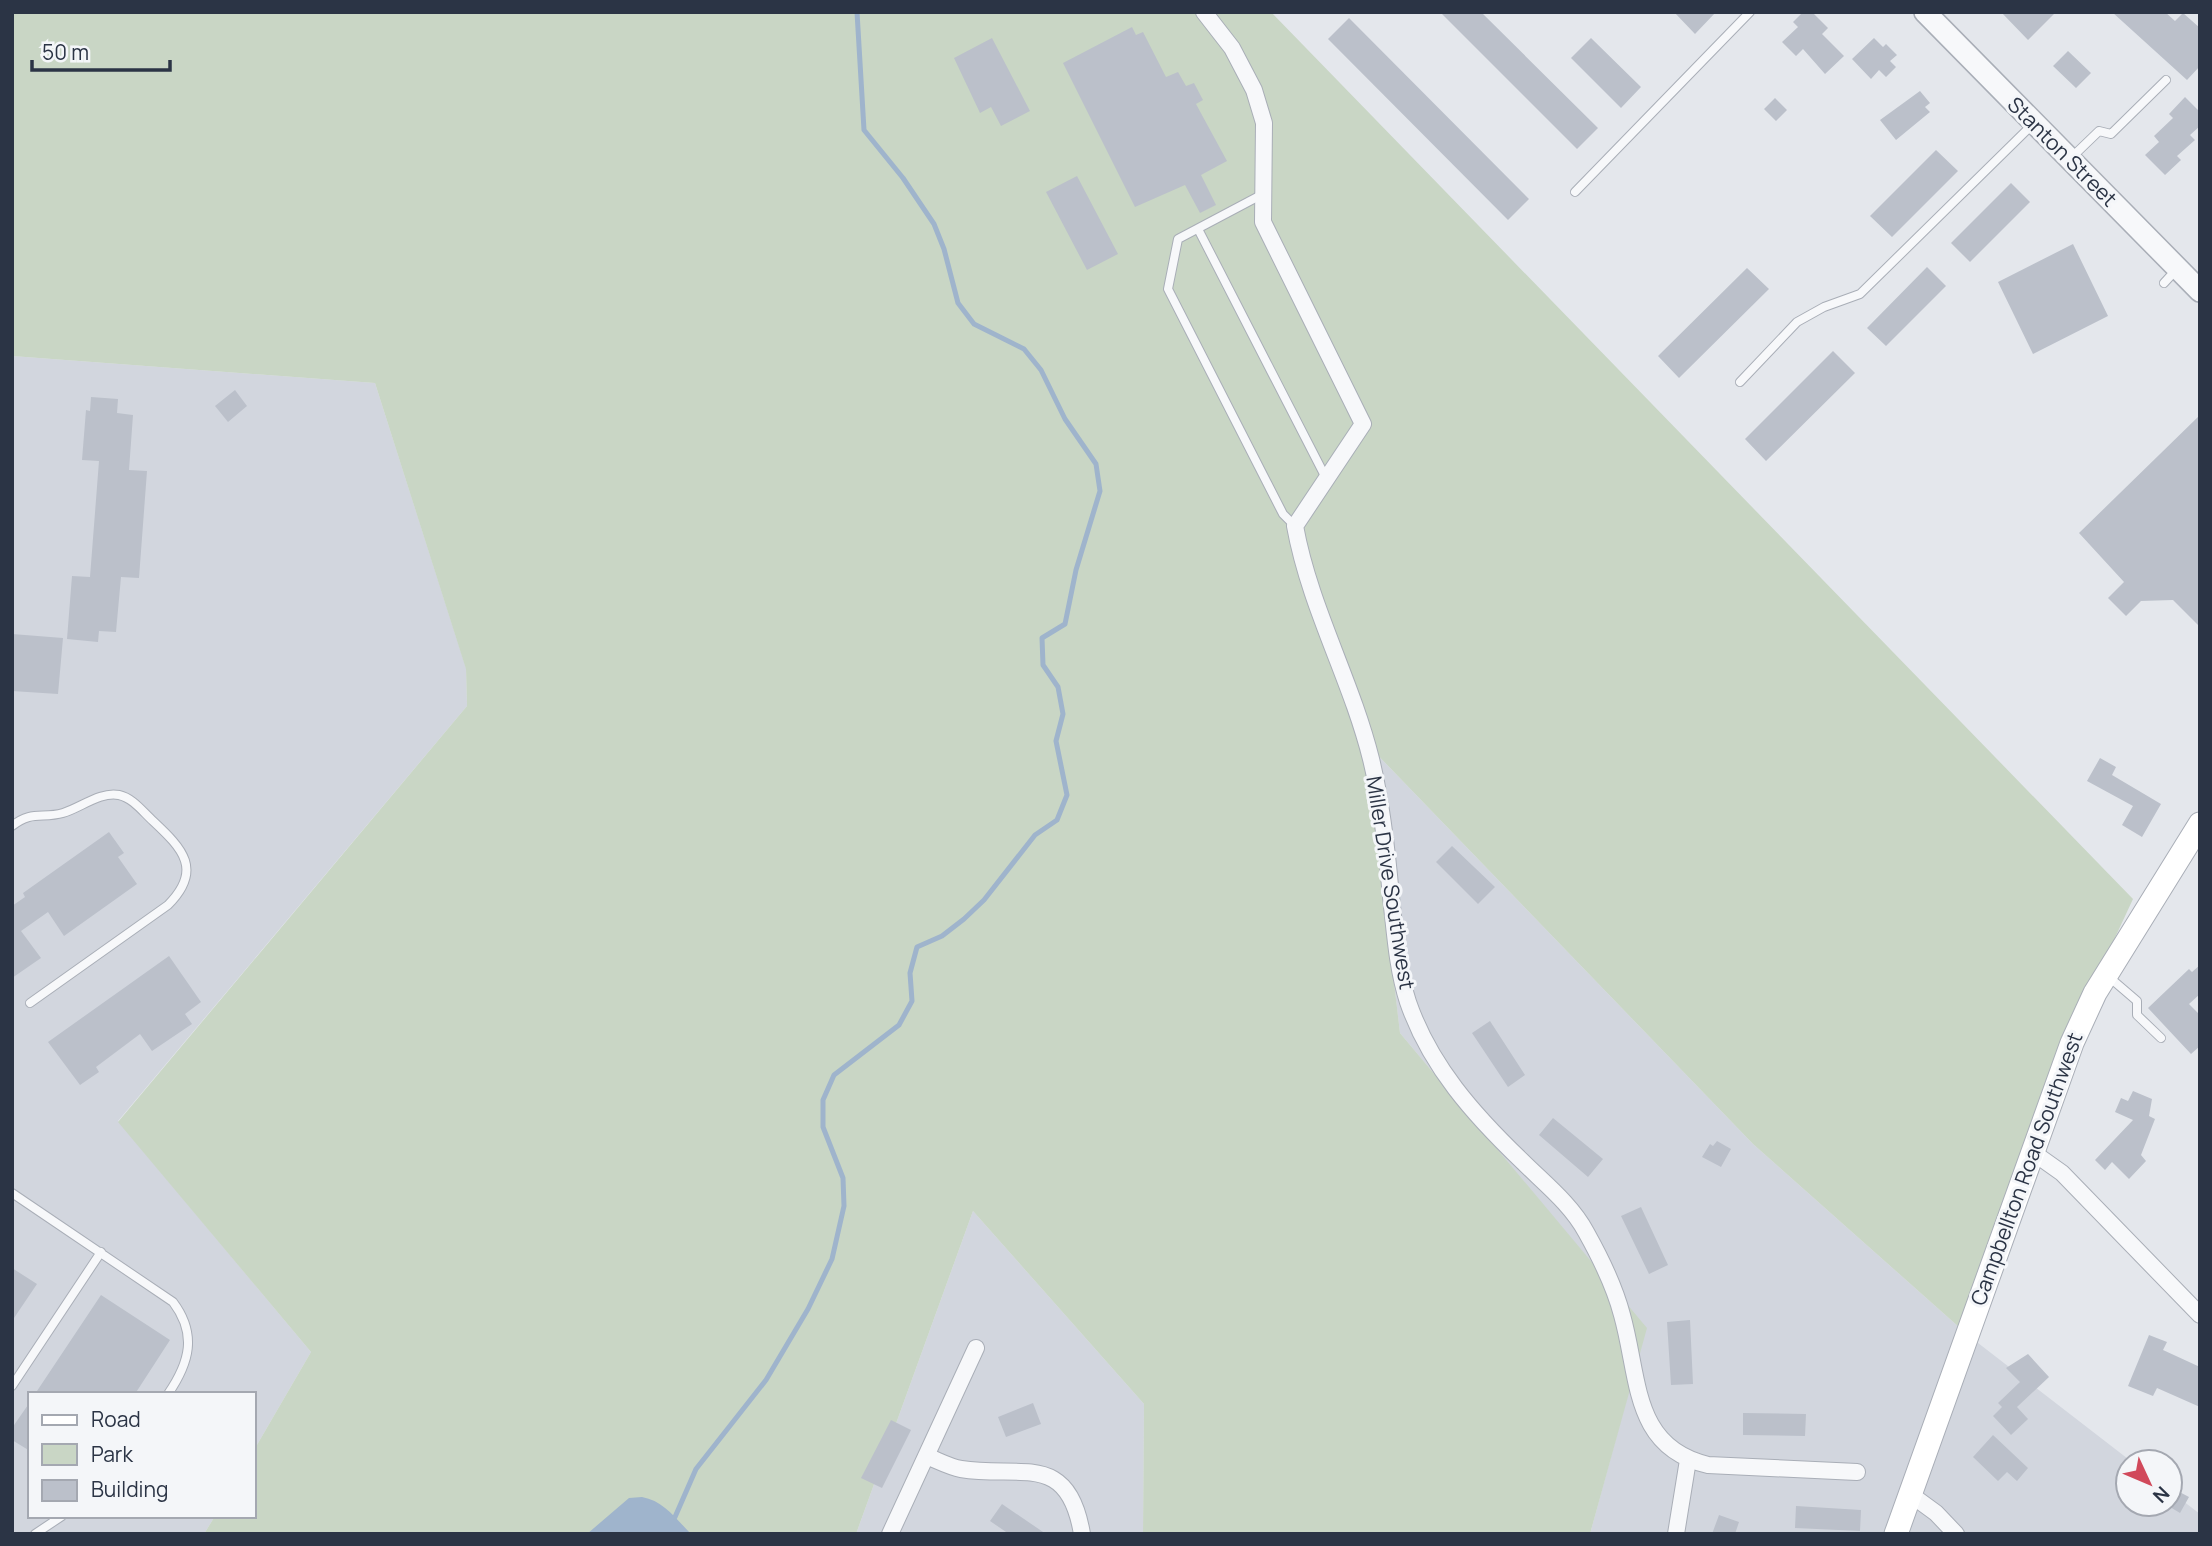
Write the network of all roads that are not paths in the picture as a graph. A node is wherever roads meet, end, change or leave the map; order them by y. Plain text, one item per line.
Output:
1 (1204, 12) edge
2 (1750, 12) edge
3 (1925, 12) edge
4 (2166, 80) dead end
5 (2034, 123) junction
6 (2070, 159) junction
7 (1574, 192) dead end
8 (1263, 194) junction
9 (1198, 229) junction
10 (2200, 291) edge
11 (1740, 382) dead end
12 (1327, 481) junction
13 (1295, 526) junction
14 (2200, 824) edge
15 (12, 827) edge
16 (2106, 975) junction
17 (30, 1003) dead end
18 (2161, 1038) dead end
19 (2031, 1151) junction
20 (12, 1193) edge
21 (101, 1252) junction
22 (2200, 1315) edge
23 (975, 1348) dead end
24 (12, 1387) edge
25 (169, 1392) edge
26 (926, 1456) junction
27 (1688, 1460) junction
28 (1857, 1472) dead end
29 (1910, 1494) junction
30 (59, 1518) edge
31 (35, 1534) edge
32 (890, 1534) edge
33 (1082, 1534) edge
34 (1676, 1534) edge
35 (1896, 1534) edge
36 (1956, 1534) edge

1 - 8 street
2 - 7 lane
3 - 5 street, Stanton Street
4 - 6 lane
5 - 6 street, Stanton Street
5 - 11 lane
6 - 10 street, Stanton Street
8 - 9 lane
8 - 12 street
9 - 12 lane
9 - 13 lane
12 - 13 street
13 - 27 street, Miller Drive Southwest
14 - 16 main road, Campbellton Road Southwest
15 - 17 lane
16 - 18 lane
16 - 19 main road, Campbellton Road Southwest
19 - 22 street
19 - 29 main road, Campbellton Road Southwest
20 - 21 lane
21 - 24 lane
21 - 25 lane
23 - 26 street
26 - 32 street
26 - 33 street
27 - 28 street
27 - 34 street
29 - 35 main road, Campbellton Road Southwest
29 - 36 street
30 - 31 lane

